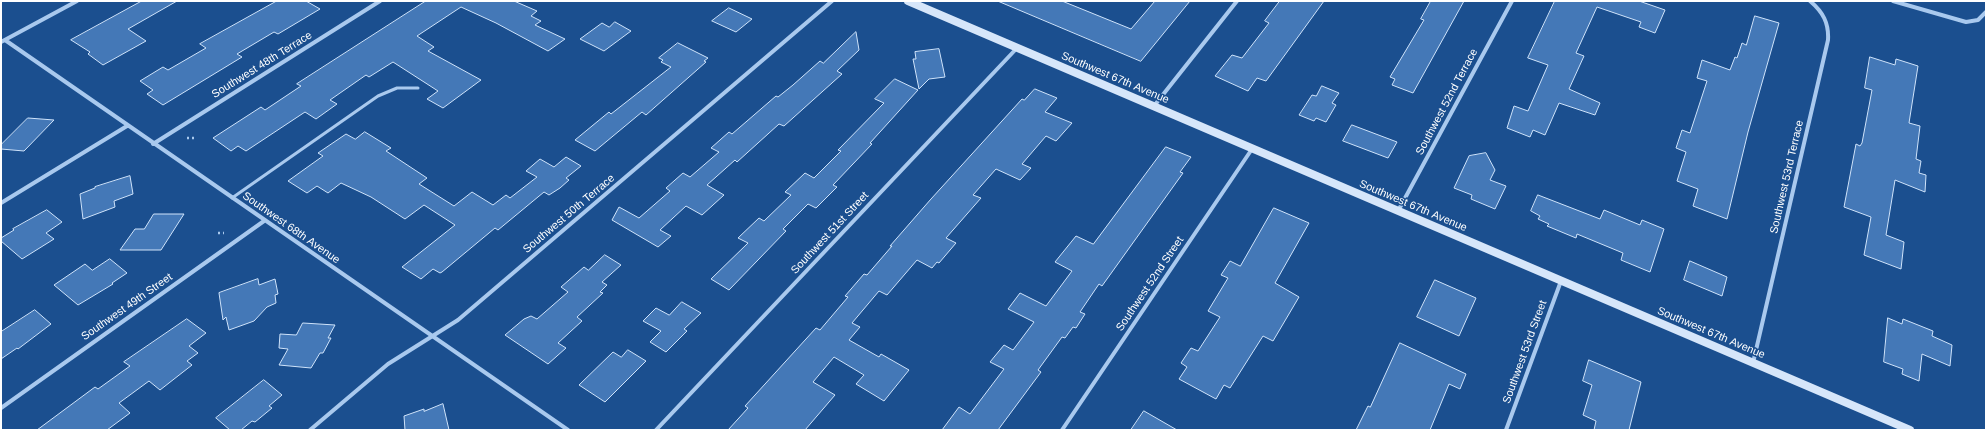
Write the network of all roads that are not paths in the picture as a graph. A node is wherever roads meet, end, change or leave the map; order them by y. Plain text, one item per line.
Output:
1 (77, 1) edge
2 (380, 1) edge
3 (832, 1) edge
4 (908, 1) edge
5 (1237, 1) edge
6 (1512, 1) edge
7 (1810, 1) edge
8 (1892, 1) edge
9 (1986, 12) edge
10 (3, 41) edge
11 (1018, 48) junction
12 (418, 88) dead end
13 (1153, 106) junction
14 (127, 126) junction
15 (153, 144) junction
16 (1252, 149) junction
17 (232, 198) junction
18 (1, 203) edge
19 (1398, 211) junction
20 (264, 220) junction
21 (1561, 281) junction
22 (432, 336) junction
23 (1753, 363) junction
24 (1, 408) edge
25 (310, 430) edge
26 (568, 430) edge
27 (656, 430) edge
28 (1062, 430) edge
29 (1506, 430) edge
30 (1910, 430) edge

1 - 10 street
2 - 15 street, Southwest 48th Terrace
3 - 22 street, Southwest 50th Terrace
4 - 11 main road, Southwest 67th Avenue
5 - 13 street
6 - 19 street, Southwest 52nd Terrace
7 - 23 street, Southwest 53rd Terrace
8 - 9 street
10 - 14 street, Southwest 68th Avenue
11 - 13 main road, Southwest 67th Avenue
11 - 27 street, Southwest 51st Street
12 - 17 lane
13 - 16 main road, Southwest 67th Avenue
14 - 15 street, Southwest 68th Avenue
14 - 18 street
15 - 17 street, Southwest 68th Avenue
16 - 19 main road, Southwest 67th Avenue
16 - 28 street, Southwest 52nd Street
17 - 20 street, Southwest 68th Avenue
19 - 21 main road, Southwest 67th Avenue
20 - 22 street, Southwest 68th Avenue
20 - 24 street, Southwest 49th Street
21 - 23 main road, Southwest 67th Avenue
21 - 29 street, Southwest 53rd Street
22 - 25 street, Southwest 50th Terrace
22 - 26 street, Southwest 68th Avenue
23 - 30 main road, Southwest 67th Avenue

